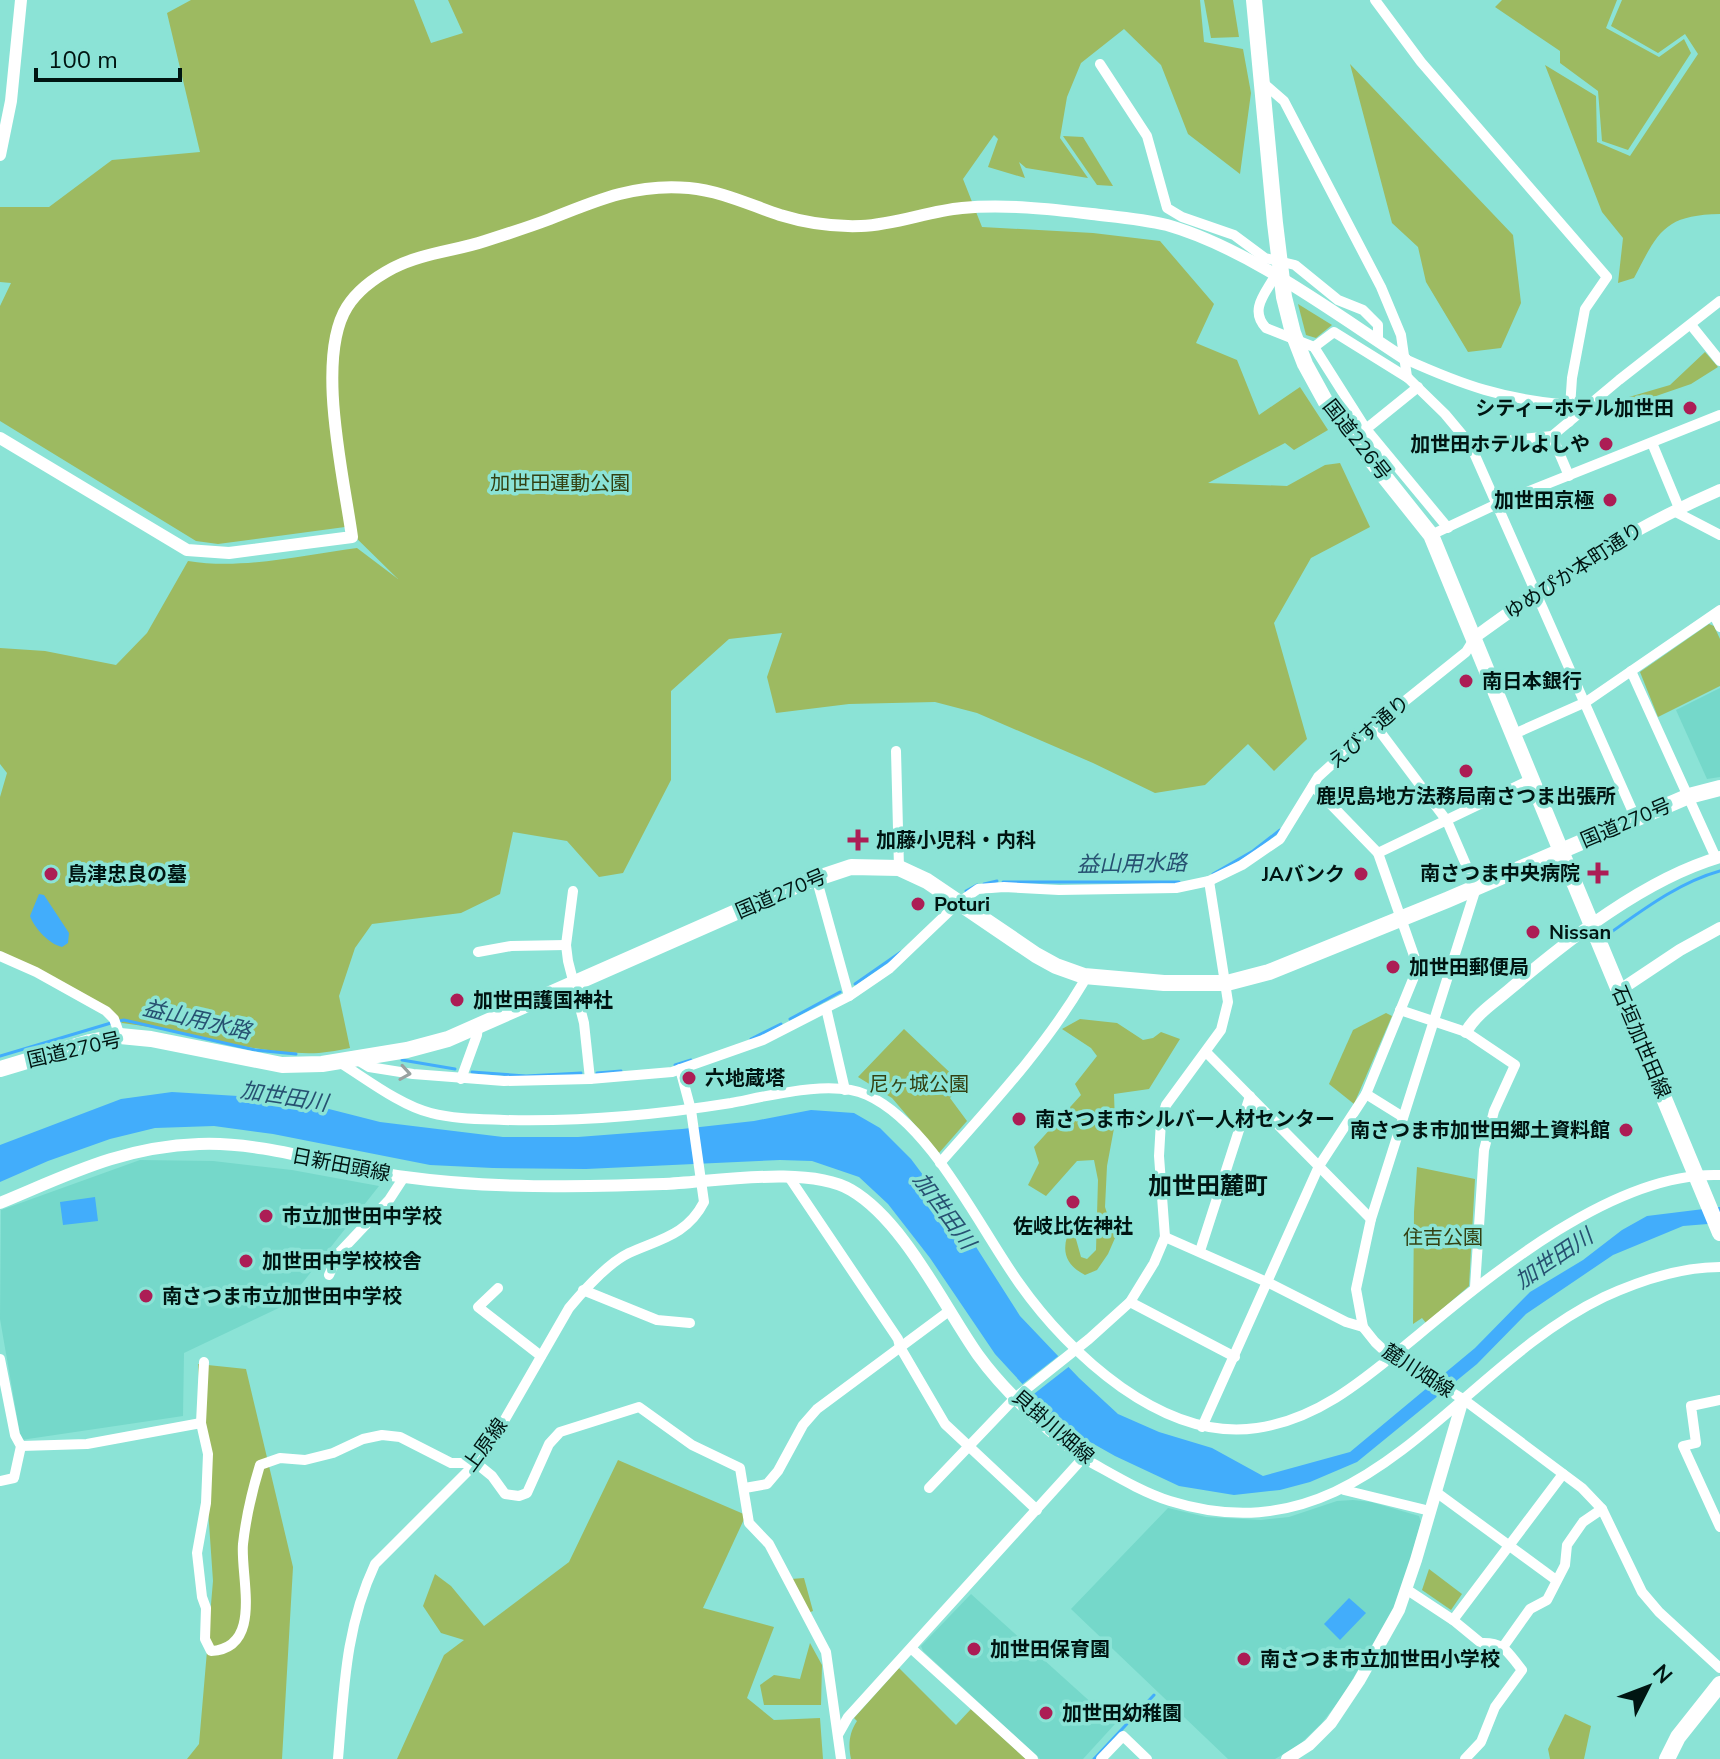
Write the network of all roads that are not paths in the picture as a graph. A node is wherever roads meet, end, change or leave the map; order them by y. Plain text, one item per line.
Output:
1 (21, 0) edge
2 (1254, 0) edge
3 (1375, 0) edge
4 (1100, 64) dead end
5 (1261, 81) junction
6 (0, 155) edge
7 (1275, 276) junction
8 (1720, 301) edge
9 (1691, 325) junction
10 (1378, 341) junction
11 (1314, 347) junction
12 (1405, 359) junction
13 (1720, 361) edge
14 (1408, 378) junction
15 (1418, 387) junction
16 (1568, 405) junction
17 (1720, 415) edge
18 (1569, 422) junction
19 (1366, 429) junction
20 (1552, 436) junction
21 (0, 438) edge
22 (1652, 443) junction
23 (1470, 444) junction
24 (1569, 476) junction
25 (1720, 490) edge
26 (1497, 504) junction
27 (1677, 509) junction
28 (1448, 528) junction
29 (1431, 535) junction
30 (1720, 535) edge
31 (1537, 592) junction
32 (1717, 612) edge
33 (1720, 627) edge
34 (1475, 637) junction
35 (1631, 671) junction
36 (1586, 702) junction
37 (1375, 725) junction
38 (1514, 734) junction
39 (896, 751) dead end
40 (1532, 779) junction
41 (1313, 786) junction
42 (1720, 788) edge
43 (1689, 796) junction
44 (1636, 819) junction
45 (1447, 821) junction
46 (1561, 851) junction
47 (1378, 853) junction
48 (1718, 858) edge
49 (899, 868) junction
50 (816, 877) junction
51 (1209, 881) junction
52 (1476, 888) junction
53 (573, 891) dead end
54 (958, 903) junction
55 (1402, 918) junction
56 (1594, 928) junction
57 (1720, 928) edge
58 (566, 945) junction
59 (478, 952) dead end
60 (0, 956) edge
61 (1084, 976) junction
62 (1227, 983) junction
63 (575, 984) junction
64 (1618, 987) junction
65 (849, 996) junction
66 (826, 1008) junction
67 (1400, 1010) junction
68 (1433, 1022) junction
69 (478, 1026) junction
70 (117, 1028) junction
71 (1466, 1032) junction
72 (1206, 1052) junction
73 (345, 1059) junction
74 (0, 1069) edge
75 (680, 1069) junction
76 (461, 1079) junction
77 (590, 1079) junction
78 (845, 1090) junction
79 (1366, 1094) junction
80 (1250, 1096) junction
81 (691, 1112) junction
82 (1403, 1117) junction
83 (940, 1163) junction
84 (1319, 1166) junction
85 (1696, 1174) junction
86 (1720, 1175) edge
87 (404, 1177) junction
88 (789, 1177) junction
89 (698, 1180) junction
90 (0, 1203) edge
91 (1371, 1219) junction
92 (1720, 1233) edge
93 (1165, 1237) junction
94 (1200, 1251) junction
95 (1720, 1267) edge
96 (329, 1275) dead end
97 (1269, 1283) junction
98 (1475, 1287) junction
99 (498, 1288) dead end
100 (583, 1290) junction
101 (1130, 1302) junction
102 (949, 1311) junction
103 (690, 1323) dead end
104 (1363, 1327) junction
105 (900, 1347) junction
106 (1074, 1351) junction
107 (541, 1356) junction
108 (1235, 1357) junction
109 (1394, 1358) junction
110 (0, 1359) edge
111 (204, 1362) dead end
112 (1018, 1396) junction
113 (1460, 1398) junction
114 (1720, 1400) edge
115 (201, 1423) junction
116 (1202, 1427) junction
117 (21, 1446) junction
118 (968, 1447) junction
119 (1083, 1458) junction
120 (476, 1463) junction
121 (1563, 1474) junction
122 (0, 1481) edge
123 (745, 1488) junction
124 (929, 1488) dead end
125 (1344, 1490) junction
126 (1436, 1492) junction
127 (1602, 1509) junction
128 (1037, 1510) junction
129 (1430, 1511) junction
130 (1720, 1527) edge
131 (1508, 1545) junction
132 (1556, 1580) junction
133 (1406, 1589) junction
134 (1453, 1620) junction
135 (1503, 1647) junction
136 (912, 1649) junction
137 (1720, 1668) edge
138 (1720, 1684) edge
139 (839, 1733) junction
140 (338, 1759) edge
141 (841, 1759) edge
142 (1033, 1759) edge
143 (1101, 1759) edge
144 (1147, 1759) edge
145 (1287, 1759) edge
146 (1465, 1759) edge
147 (1667, 1759) edge

1 - 6 street
2 - 5 main road, 国道226号
3 - 16 street
4 - 10 street
5 - 12 street
5 - 29 main road, 国道226号
7 - 10 street
7 - 11 street
7 - 21 street
8 - 9 street
9 - 13 street
9 - 18 street
10 - 12 street
11 - 14 street
11 - 19 street
12 - 14 street
12 - 16 street
14 - 15 street
15 - 19 street
15 - 23 street
16 - 18 street
17 - 22 street
18 - 20 street
19 - 28 street
20 - 23 street
20 - 24 street
22 - 24 street
22 - 27 street
23 - 26 street
24 - 26 street
25 - 27 street, ゆめぴか本町通り
26 - 28 street
26 - 31 street
27 - 30 street
27 - 31 street, ゆめぴか本町通り
28 - 29 street
29 - 34 main road, 国道226号
31 - 34 street, ゆめぴか本町通り
31 - 36 street
32 - 33 street
32 - 35 street
34 - 37 street, えびす通り
34 - 38 main road, 国道226号
35 - 36 street
35 - 43 street
36 - 38 street
36 - 44 street
37 - 41 street, えびす通り
37 - 45 street
38 - 40 main road, 国道226号
39 - 49 street
40 - 45 street
40 - 46 main road, 国道226号
41 - 47 street
41 - 51 street, えびす通り
42 - 43 main road, 国道270号
43 - 44 main road, 国道270号
43 - 48 street
44 - 46 main road, 国道270号
45 - 47 street
45 - 52 street
46 - 52 main road, 国道270号
46 - 56 main road, 石垣加世田線
47 - 55 street
48 - 56 street
49 - 50 main road, 国道270号
49 - 54 main road, 国道270号
50 - 63 main road, 国道270号
50 - 65 street
51 - 54 street, えびす通り
51 - 62 street
52 - 55 main road, 国道270号
52 - 68 street
53 - 58 street
54 - 61 main road, 国道270号
54 - 65 street
55 - 62 main road, 国道270号
55 - 67 street
56 - 64 main road, 石垣加世田線
56 - 71 street
57 - 64 street
58 - 59 street
58 - 63 street
60 - 70 street
61 - 62 main road, 国道270号
61 - 83 street
62 - 72 street
63 - 69 main road, 国道270号
63 - 77 street
64 - 85 main road, 石垣加世田線
65 - 66 street
66 - 75 street
66 - 78 street
67 - 68 street
67 - 79 street
68 - 71 street
68 - 82 street
69 - 73 main road, 国道270号
69 - 76 street
70 - 73 main road, 国道270号
70 - 74 main road, 国道270号
71 - 98 street
72 - 80 street
72 - 93 street
73 -> 76 street
73 - 81 street
75 - 77 street
75 - 81 street
76 - 77 street
78 - 81 street
78 - 83 street
79 - 82 street
79 - 84 street
80 - 84 street
80 - 94 street
81 - 89 street
82 - 91 street
83 - 106 street
84 - 91 street
84 - 97 street
85 - 86 street
85 - 92 main road, 石垣加世田線
85 - 98 street
87 - 89 street, 日新田頭線
87 - 90 street, 日新田頭線
87 - 96 street
88 - 89 street, 貝掛川畑線
88 - 102 street, 貝掛川畑線
88 - 105 street
89 - 100 street, 上原線
91 - 104 street
93 - 94 street
93 - 101 street
94 - 97 street
95 - 113 street, 貝掛川畑線
97 - 104 street
97 - 108 street
98 - 109 street
99 - 107 street
100 - 103 street
100 - 107 street, 上原線
101 - 106 street
101 - 108 street
102 - 105 street
102 - 112 street, 貝掛川畑線
104 - 109 street, 麓川畑線
105 - 118 street
105 - 123 street
106 - 112 street
106 - 116 street
107 - 120 street, 上原線
108 - 116 street
109 - 113 street, 麓川畑線
109 - 116 street
110 - 117 street
111 - 115 street
112 - 118 street
112 - 119 street, 貝掛川畑線
113 - 121 street, 麓川畑線
113 - 125 street, 貝掛川畑線
113 - 126 street
114 - 130 street
115 - 117 street
115 - 120 street
117 - 122 street
118 - 124 street
118 - 128 street
119 - 125 street, 貝掛川畑線
119 - 128 street
120 - 123 street
120 - 140 street, 上原線
121 - 127 street, 麓川畑線
121 - 131 street
123 - 139 street
125 - 129 street
126 - 129 street
126 - 131 street
127 - 132 street
127 - 137 street, 麓川畑線
128 - 136 street
129 - 133 street
131 - 132 street
131 - 134 street
132 - 135 street
133 - 134 street
133 - 145 street
134 - 135 street
135 - 146 street
136 - 139 street
136 - 142 street
138 - 147 main road
139 - 141 street
143 - 144 street

